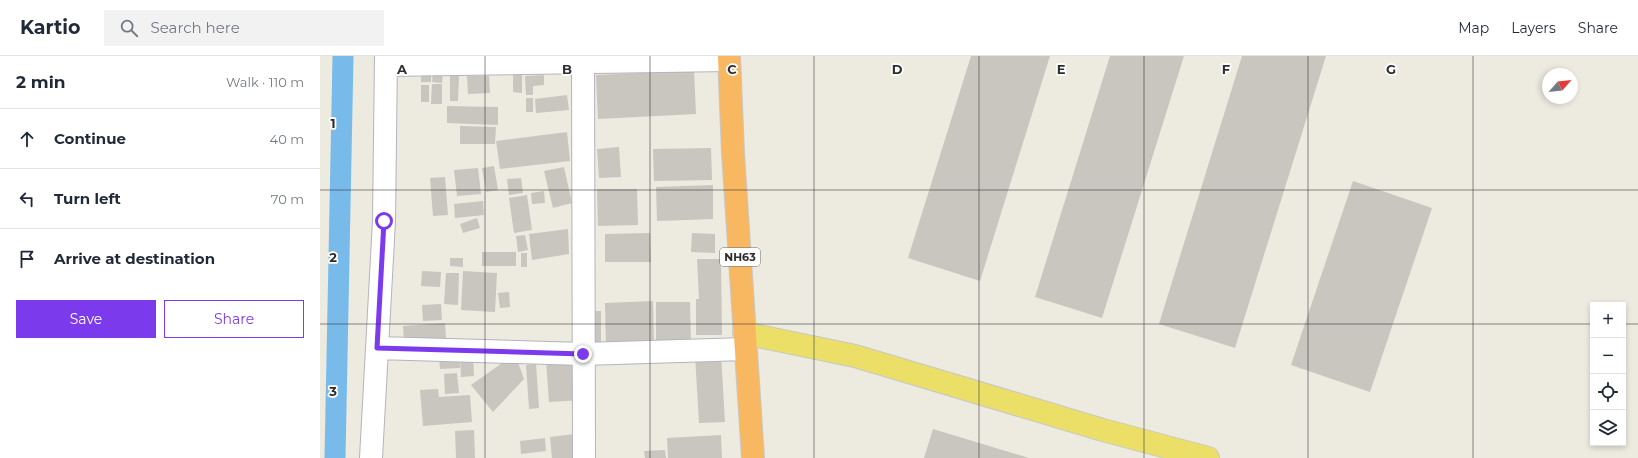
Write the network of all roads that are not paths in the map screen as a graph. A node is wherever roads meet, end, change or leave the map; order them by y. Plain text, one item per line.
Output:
1 (729, 58) edge
2 (583, 59) edge
3 (386, 61) edge
4 (745, 341) junction
5 (377, 348) junction
6 (583, 354) junction
7 (372, 458) edge
8 (584, 458) edge
9 (753, 458) edge
10 (1208, 458) edge

1 - 2 street
1 - 4 highway, NH63
2 - 3 street
2 - 6 street
3 - 5 street
4 - 6 street
4 - 9 highway, NH63
4 - 10 main road
5 - 6 street
5 - 7 street
6 - 8 street

